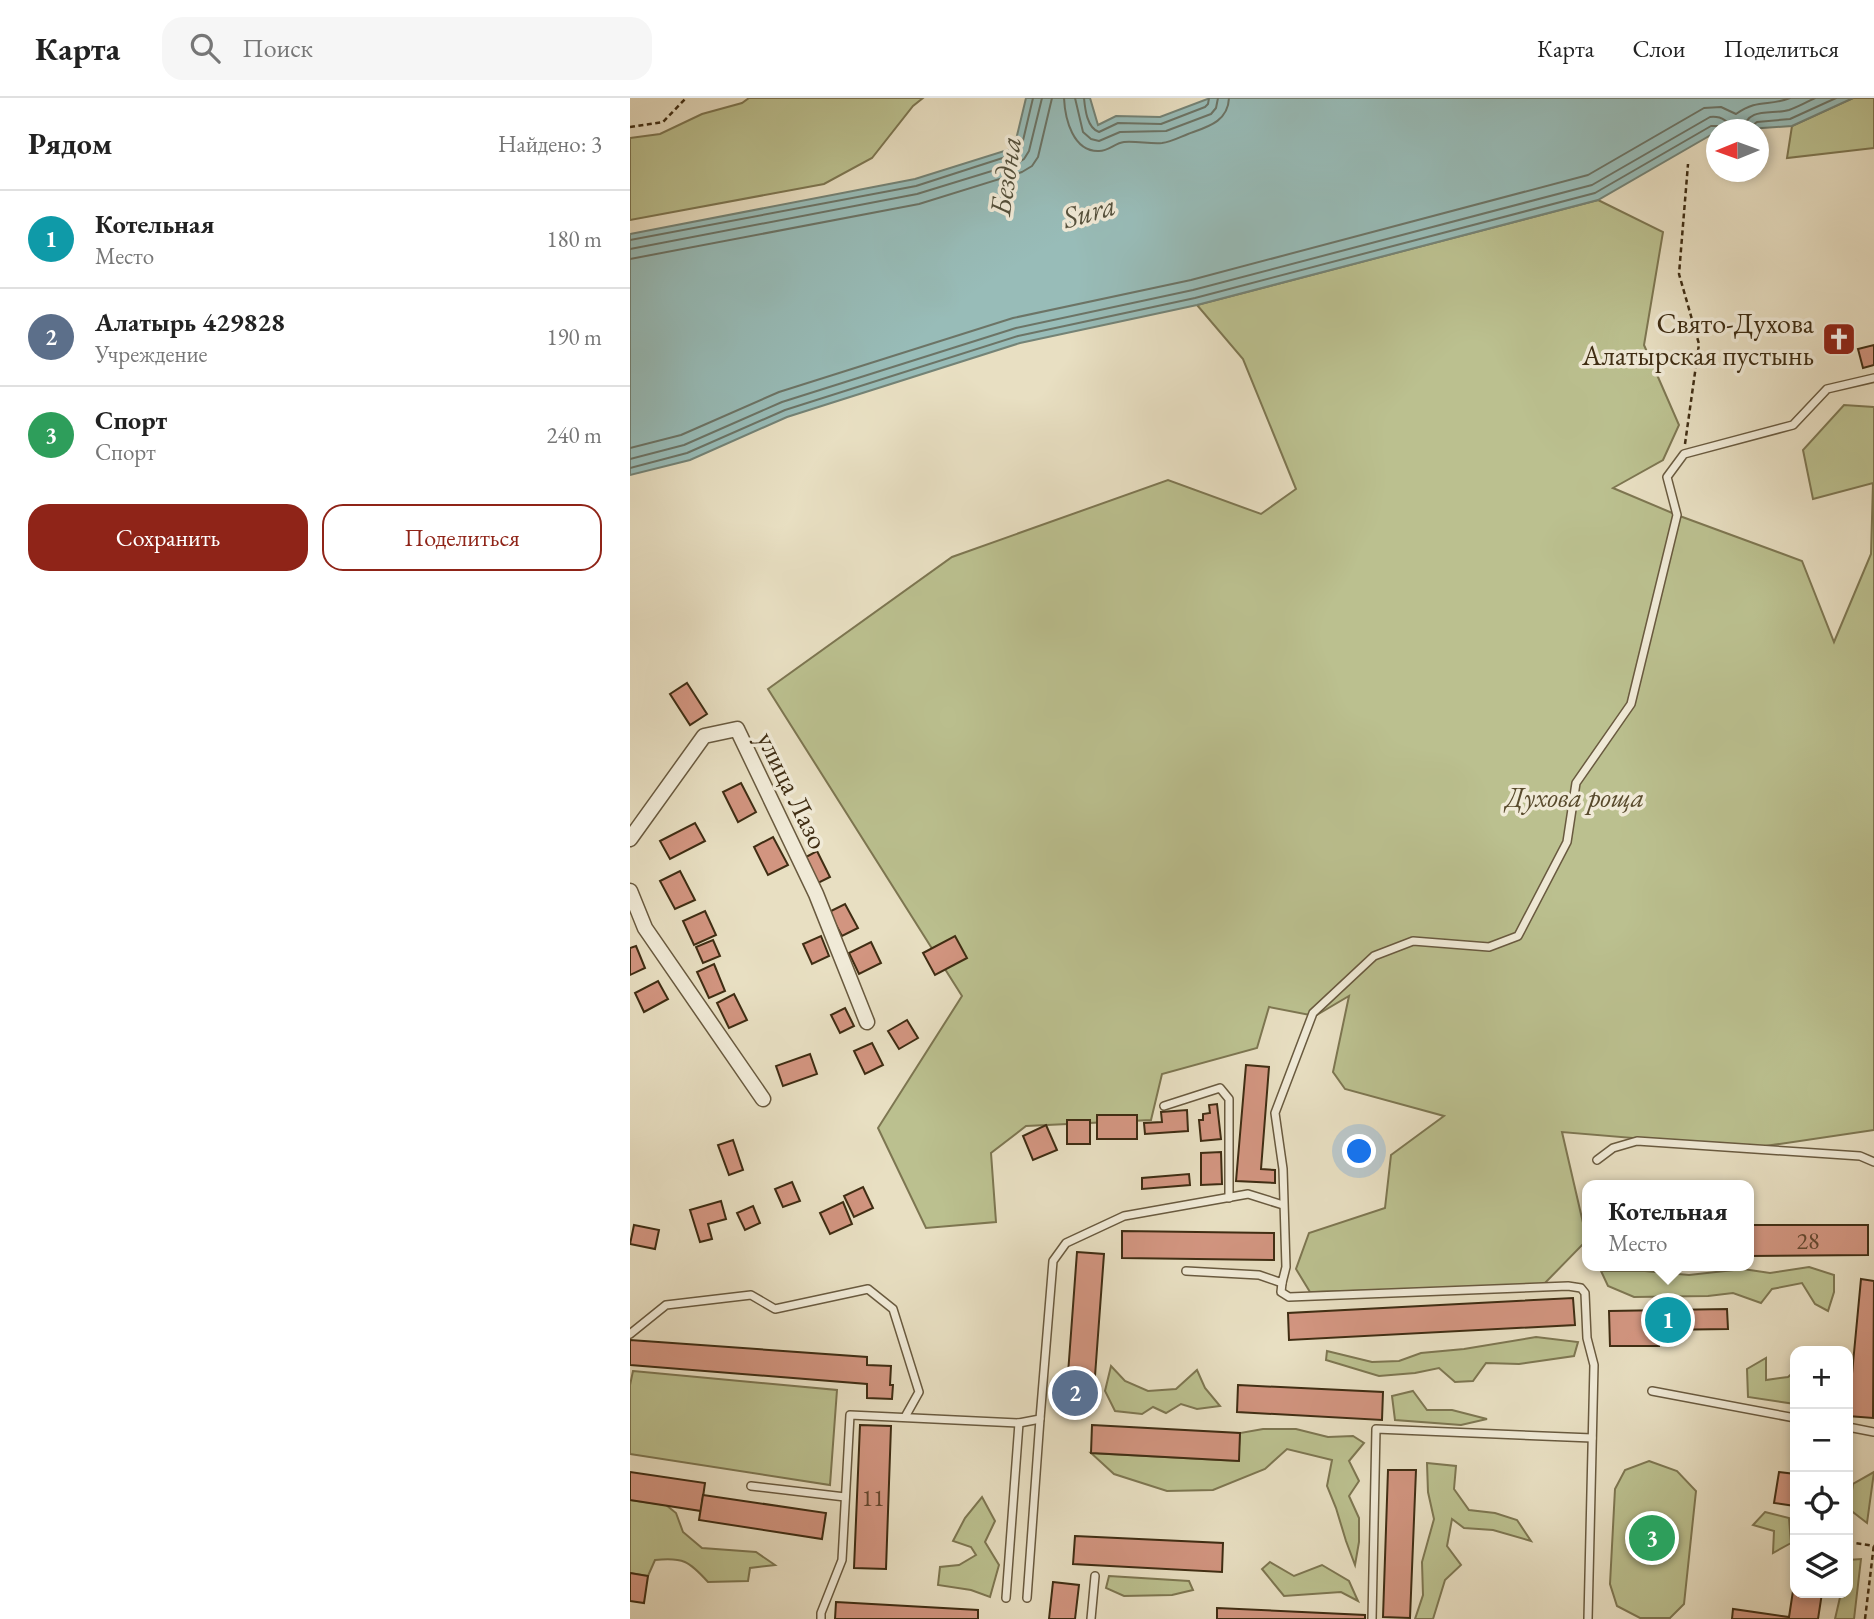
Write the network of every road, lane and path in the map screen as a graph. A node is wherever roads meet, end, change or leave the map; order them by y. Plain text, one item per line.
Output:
1 (686, 98) edge
2 (630, 127) edge
3 (1688, 164) dead end
4 (1874, 378) edge
5 (1684, 454) junction
6 (630, 839) edge
7 (630, 891) edge
8 (867, 1022) dead end
9 (763, 1100) dead end
10 (1164, 1106) dead end
11 (1597, 1160) dead end
12 (1874, 1162) edge
13 (1228, 1198) junction
14 (1283, 1205) junction
15 (1186, 1271) dead end
16 (1282, 1283) junction
17 (630, 1334) edge
18 (1652, 1391) dead end
19 (905, 1417) junction
20 (1790, 1417) edge
21 (1040, 1419) junction
22 (1019, 1423) junction
23 (1853, 1428) edge
24 (1874, 1432) edge
25 (1592, 1438) junction
26 (751, 1486) dead end
27 (845, 1497) junction
28 (1853, 1543) edge
29 (1874, 1545) edge
30 (1095, 1576) dead end
31 (1006, 1598) dead end
32 (1027, 1598) dead end
33 (821, 1619) edge
34 (1091, 1619) edge
35 (1372, 1619) edge
36 (1588, 1619) edge
37 (1865, 1619) edge

1 - 2 path
3 - 5 path
4 - 5 lane
5 - 14 lane
6 - 8 street, улица Лазо
7 - 9 street
10 - 13 lane
11 - 12 lane
13 - 14 lane
13 - 21 lane
14 - 16 lane
15 - 16 lane
16 - 25 lane
17 - 19 lane
18 - 20 lane
19 - 22 lane
19 - 27 lane
21 - 22 lane
21 - 32 lane
22 - 31 lane
23 - 24 lane
25 - 35 lane
25 - 36 lane
26 - 27 lane
27 - 33 lane
28 - 29 path
29 - 37 path
30 - 34 lane

